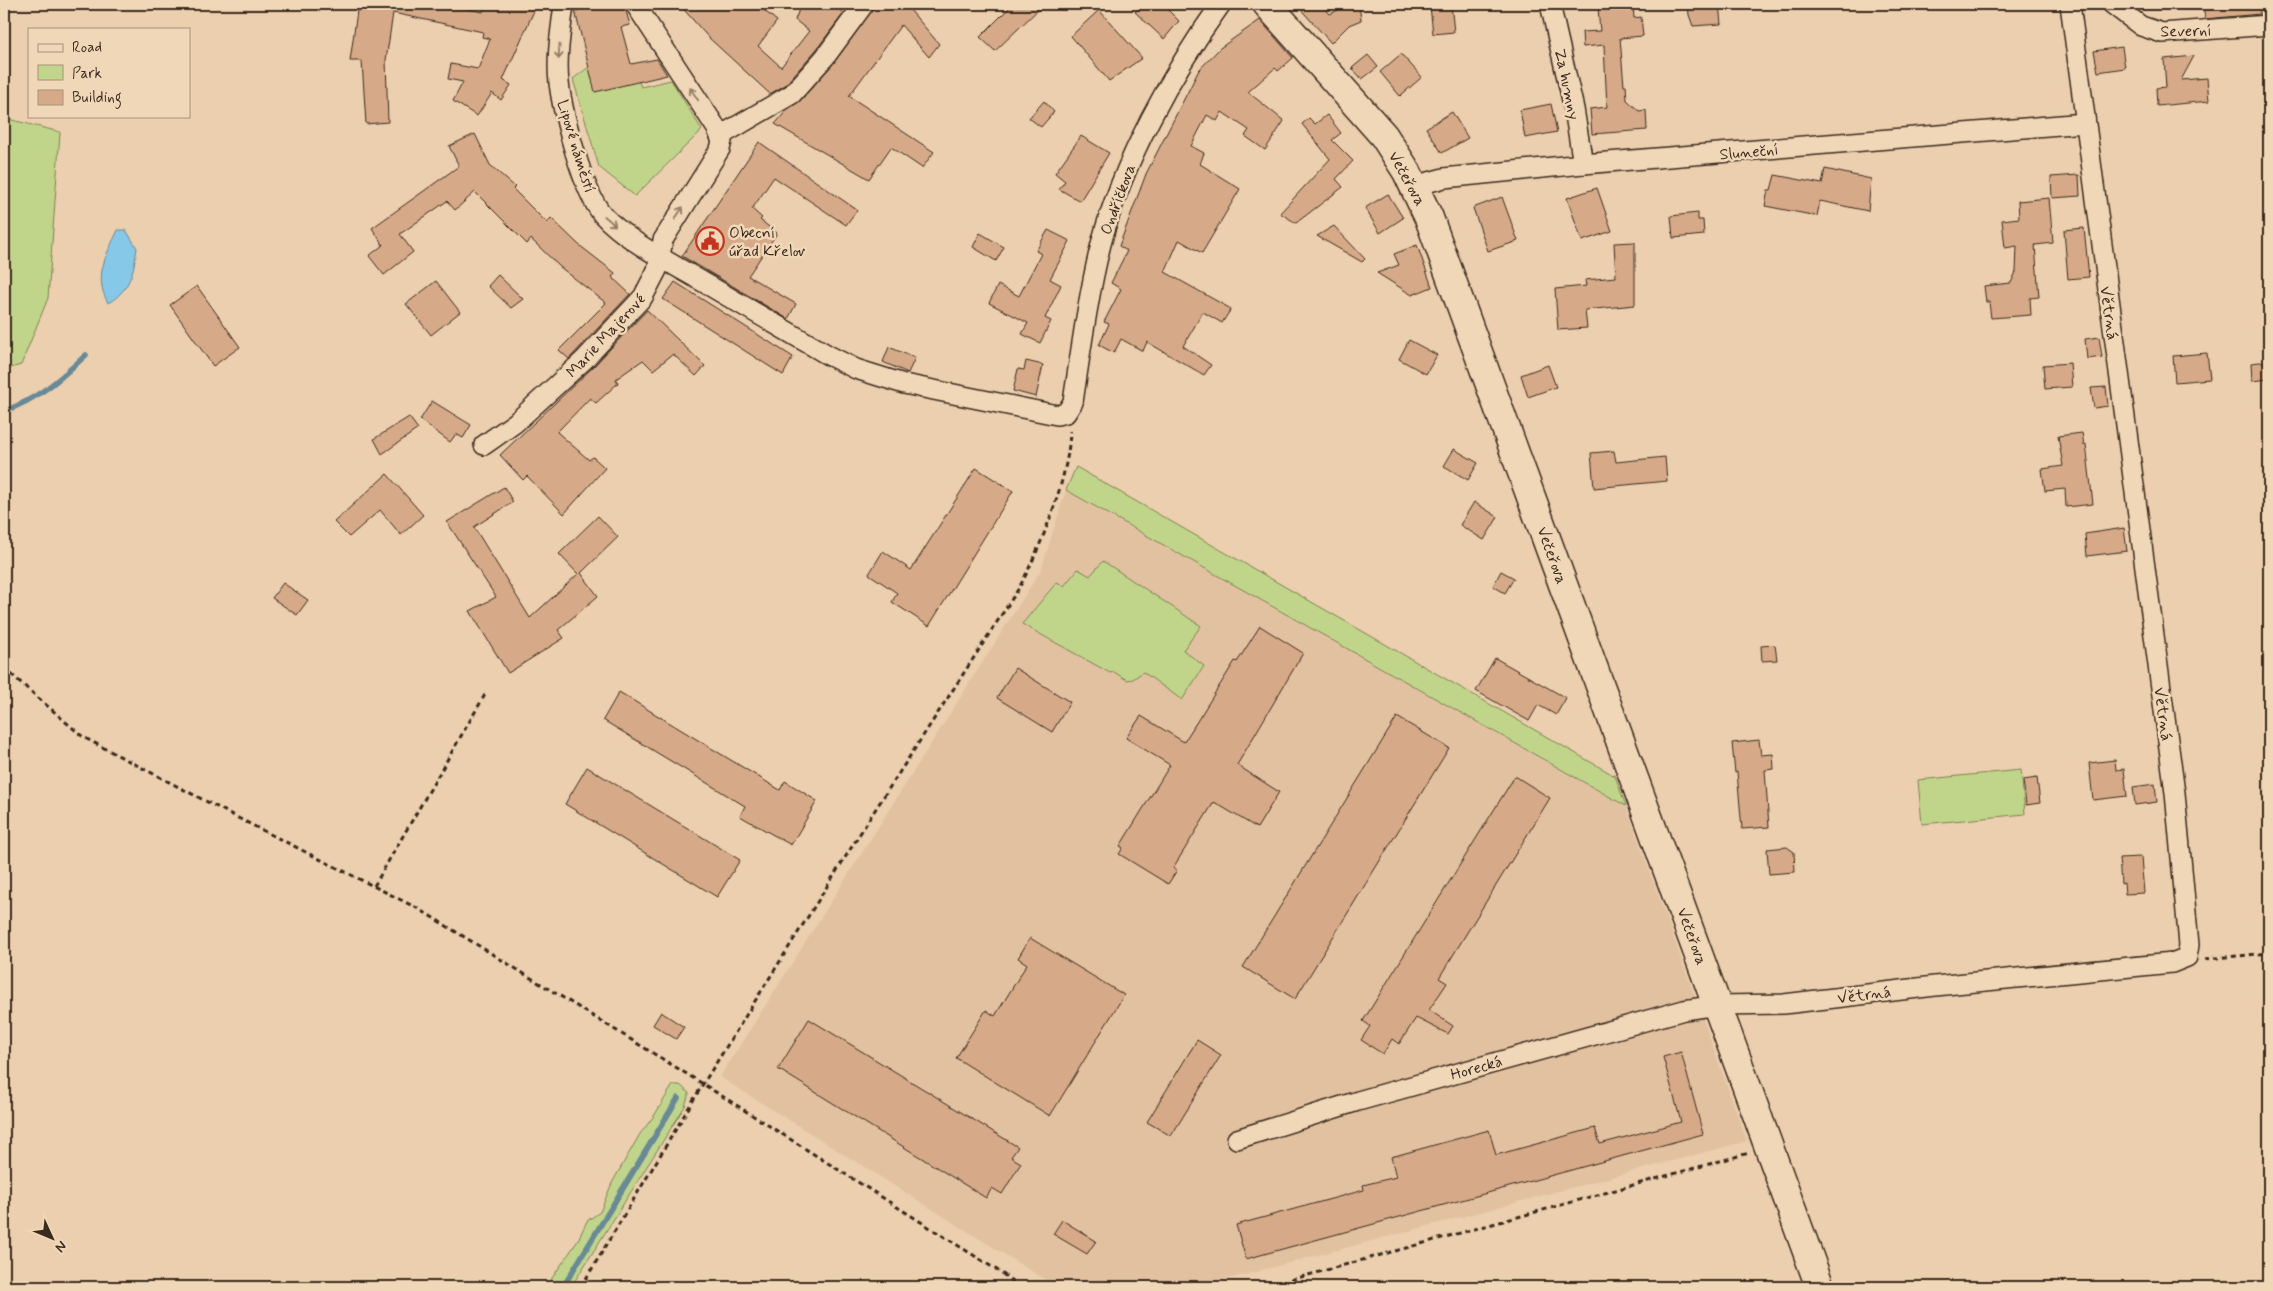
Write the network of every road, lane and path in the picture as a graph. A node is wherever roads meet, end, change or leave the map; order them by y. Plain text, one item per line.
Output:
1 (564, 4) edge
2 (635, 4) edge
3 (864, 4) edge
4 (1221, 4) edge
5 (1267, 4) edge
6 (1550, 4) edge
7 (2070, 4) edge
8 (2112, 4) edge
9 (2269, 25) edge
10 (2084, 123) junction
11 (720, 136) junction
12 (1583, 164) junction
13 (1414, 186) junction
14 (660, 257) junction
15 (1066, 412) junction
16 (484, 444) dead end
17 (4, 668) edge
18 (486, 693) dead end
19 (374, 886) junction
20 (2269, 953) edge
21 (2180, 962) junction
22 (1718, 1005) junction
23 (704, 1084) junction
24 (1237, 1139) dead end
25 (1768, 1147) junction
26 (581, 1287) edge
27 (1020, 1287) edge
28 (1265, 1287) edge
29 (1820, 1287) edge

1 -> 14 street, Lipové náměstí
11 -> 2 street
3 - 11 street
4 - 15 street, Ondříčkova
5 - 13 street, Večeřova
6 - 12 street, Za humny
7 - 10 street, Větrná
8 - 9 street, Severní
10 - 12 street, Sluneční
10 - 21 street, Větrná
14 -> 11 street, Marie Majerové
12 - 13 street, Sluneční
13 - 22 street, Večeřova
14 - 15 street, Lipové náměstí
14 - 16 street, Marie Majerové
15 - 23 path
17 - 19 path
18 - 19 path
19 - 23 path
20 - 21 path
21 - 22 street, Větrná
22 - 24 street, Horecká
22 - 25 street, Večeřova
23 - 26 path
23 - 27 path
25 - 28 path
25 - 29 street, Večeřova

